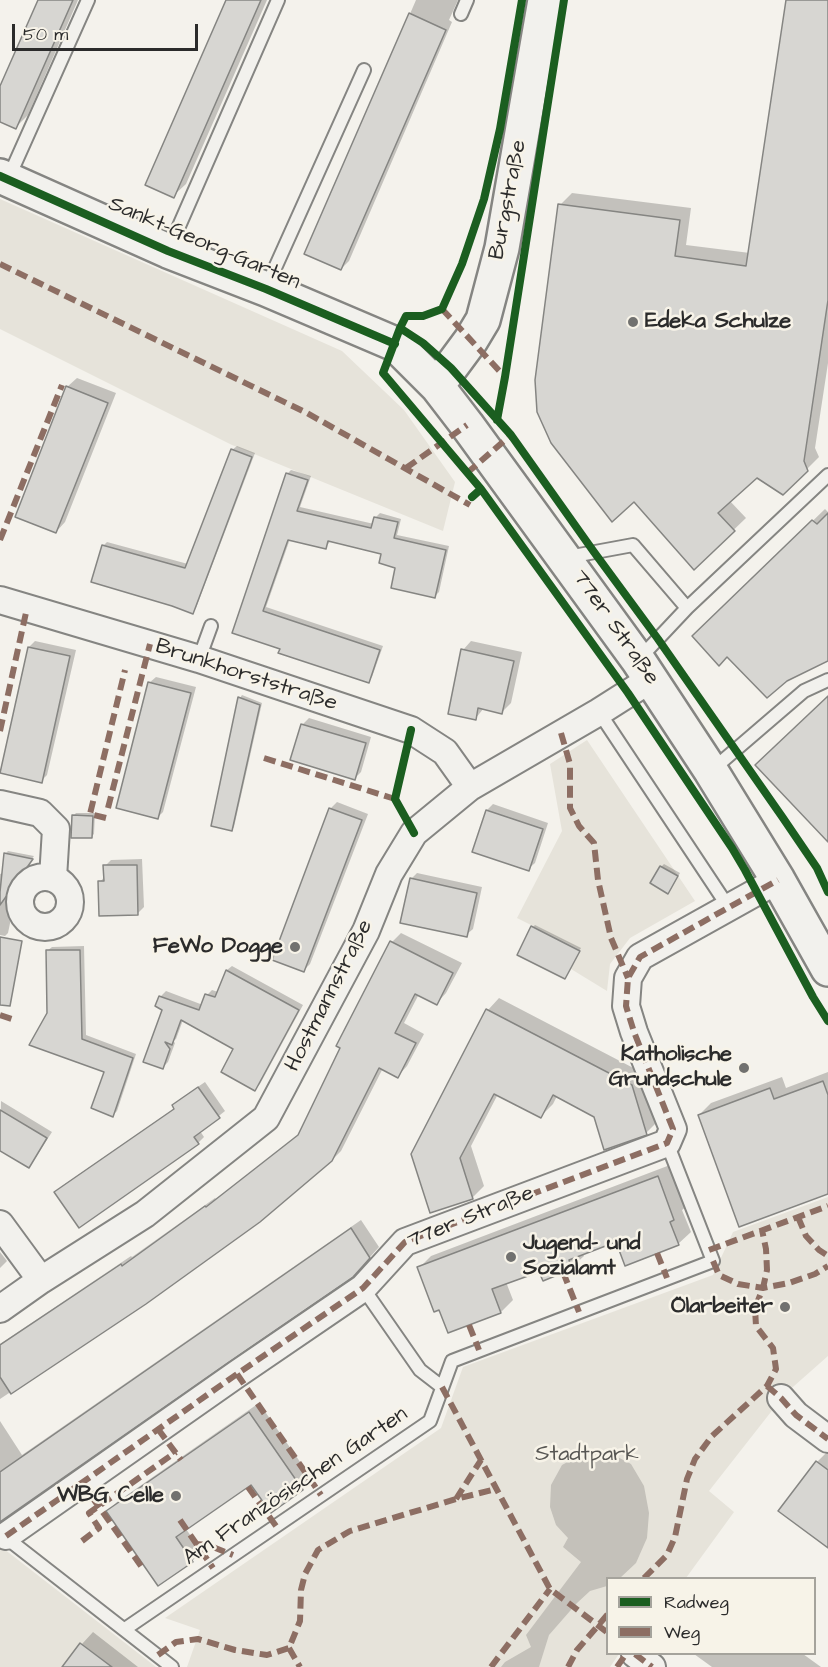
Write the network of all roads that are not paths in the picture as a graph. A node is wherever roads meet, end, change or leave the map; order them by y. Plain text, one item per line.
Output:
1 (88, 0) edge
2 (278, 0) edge
3 (467, 0) edge
4 (544, 0) edge
5 (460, 14) dead end
6 (364, 70) dead end
7 (4, 177) edge
8 (168, 251) junction
9 (266, 289) junction
10 (437, 386) junction
11 (828, 475) edge
12 (565, 558) junction
13 (0, 600) edge
14 (687, 608) junction
15 (211, 626) dead end
16 (199, 659) junction
17 (645, 669) junction
18 (828, 680) edge
19 (599, 712) junction
20 (711, 771) junction
21 (470, 787) junction
22 (0, 804) edge
23 (52, 878) dead end
24 (778, 880) junction
25 (729, 908) junction
26 (828, 969) edge
27 (667, 1143) junction
28 (0, 1224) edge
29 (41, 1280) junction
30 (363, 1288) junction
31 (0, 1309) edge
32 (441, 1387) junction
33 (781, 1398) dead end
34 (828, 1439) edge
35 (3, 1536) edge
36 (125, 1629) junction
37 (637, 1655) edge
38 (172, 1667) edge
39 (652, 1667) edge

1 - 7 lane, Sankt-Georg-Garten
2 - 8 lane, Sankt-Georg-Garten
3 - 5 lane
4 - 10 street, Burgstraße
6 - 9 lane, Sankt-Georg-Garten
7 - 8 street, Sankt-Georg-Garten
8 - 9 street, Sankt-Georg-Garten
9 - 10 street, Sankt-Georg-Garten
10 - 12 street, 77er Straße
11 - 14 lane
12 - 14 lane
12 - 17 street, 77er Straße
13 - 16 street, Brunkhorststraße
14 - 17 lane
15 - 16 lane
16 - 21 street, Brunkhorststraße
17 - 19 street, Hostmannstraße
17 - 20 street, 77er Straße
18 - 20 lane
19 - 21 street, Hostmannstraße
19 - 25 lane
20 - 24 street, 77er Straße
21 - 29 street, Hostmannstraße
22 - 23 street
24 - 25 street
24 - 26 street, 77er Straße
25 - 27 street
27 - 30 street, 77er Straße
27 - 32 lane, Am Französischen Garten
28 - 29 street
29 - 31 street, Hostmannstraße
30 - 32 lane
30 - 35 street, 77er Straße
32 - 36 lane, Am Französischen Garten
33 - 34 street
35 - 36 lane
36 - 38 lane
37 - 39 street

